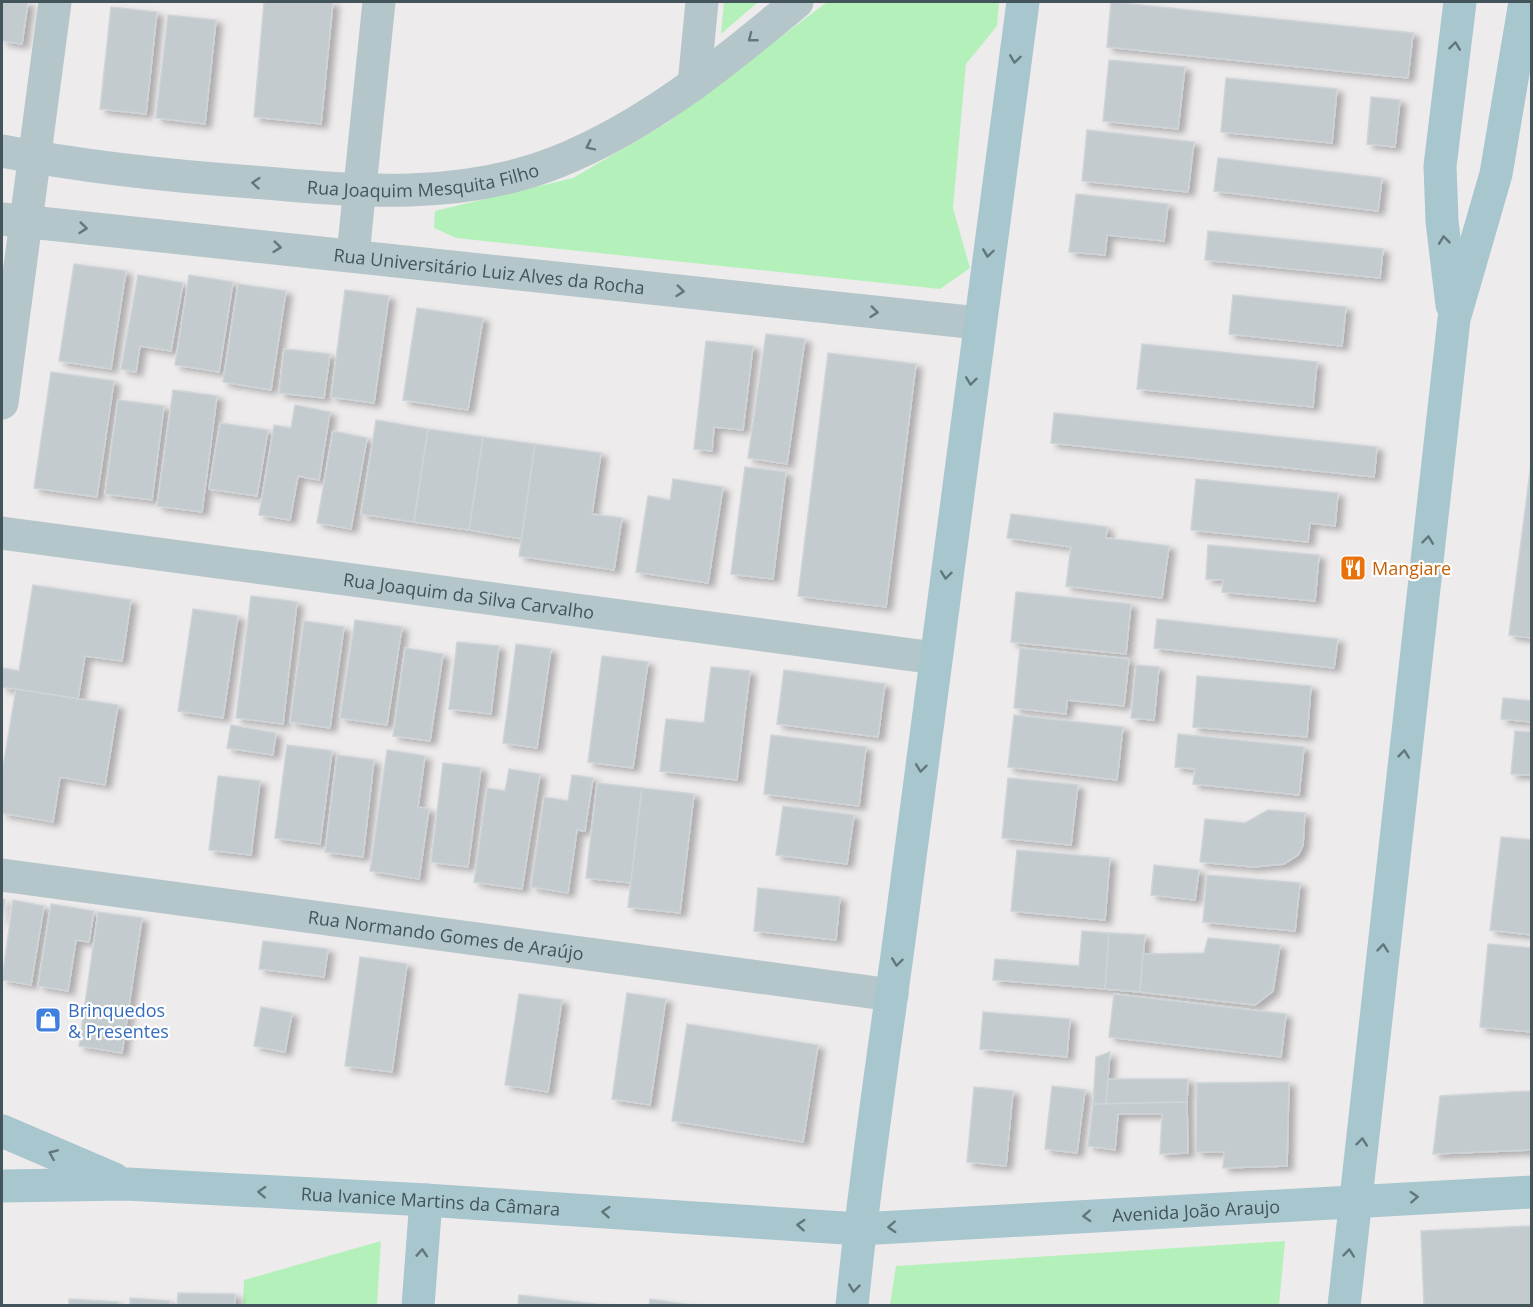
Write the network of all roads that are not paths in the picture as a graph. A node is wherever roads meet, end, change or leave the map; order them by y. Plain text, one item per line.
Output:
1 (55, 2) edge
2 (379, 2) edge
3 (702, 2) edge
4 (797, 2) edge
5 (1023, 2) edge
6 (1460, 2) edge
7 (1527, 4) edge
8 (694, 84) junction
9 (2, 151) edge
10 (35, 157) junction
11 (359, 191) junction
12 (13, 220) edge
13 (353, 255) junction
14 (1454, 319) junction
15 (978, 323) junction
16 (2, 403) edge
17 (2, 533) edge
18 (935, 658) junction
19 (2, 875) edge
20 (892, 995) junction
21 (2, 1131) edge
22 (127, 1184) junction
23 (2, 1186) edge
24 (1532, 1192) edge
25 (426, 1200) junction
26 (1355, 1200) junction
27 (859, 1229) junction
28 (418, 1305) edge
29 (852, 1305) edge
30 (1344, 1305) edge

1 - 10 street
2 - 11 street
3 - 8 street
4 -> 8 street, Rua Joaquim Mesquita Filho
5 -> 15 main road
14 -> 6 main road
7 - 14 main road
8 -> 11 street, Rua Joaquim Mesquita Filho
9 - 10 street, Rua Joaquim Mesquita Filho
11 -> 10 street, Rua Joaquim Mesquita Filho
10 - 12 street
11 - 13 street
12 -> 13 street, Rua Universitário Luiz Alves da Rocha
12 - 16 street
13 -> 15 street, Rua Universitário Luiz Alves da Rocha
26 -> 14 main road
15 -> 18 main road
17 - 18 street, Rua Joaquim da Silva Carvalho
18 -> 20 main road
19 - 20 street, Rua Normando Gomes de Araújo
20 - 27 main road
22 -> 21 main road
22 - 23 main road, Rua Ivanice Martins da Câmara
25 -> 22 main road, Rua Ivanice Martins da Câmara
26 -> 24 main road, Avenida João Araujo
27 -> 25 main road, Rua Ivanice Martins da Câmara
28 -> 25 main road
26 -> 27 main road, Avenida João Araujo
30 -> 26 main road
27 -> 29 main road

